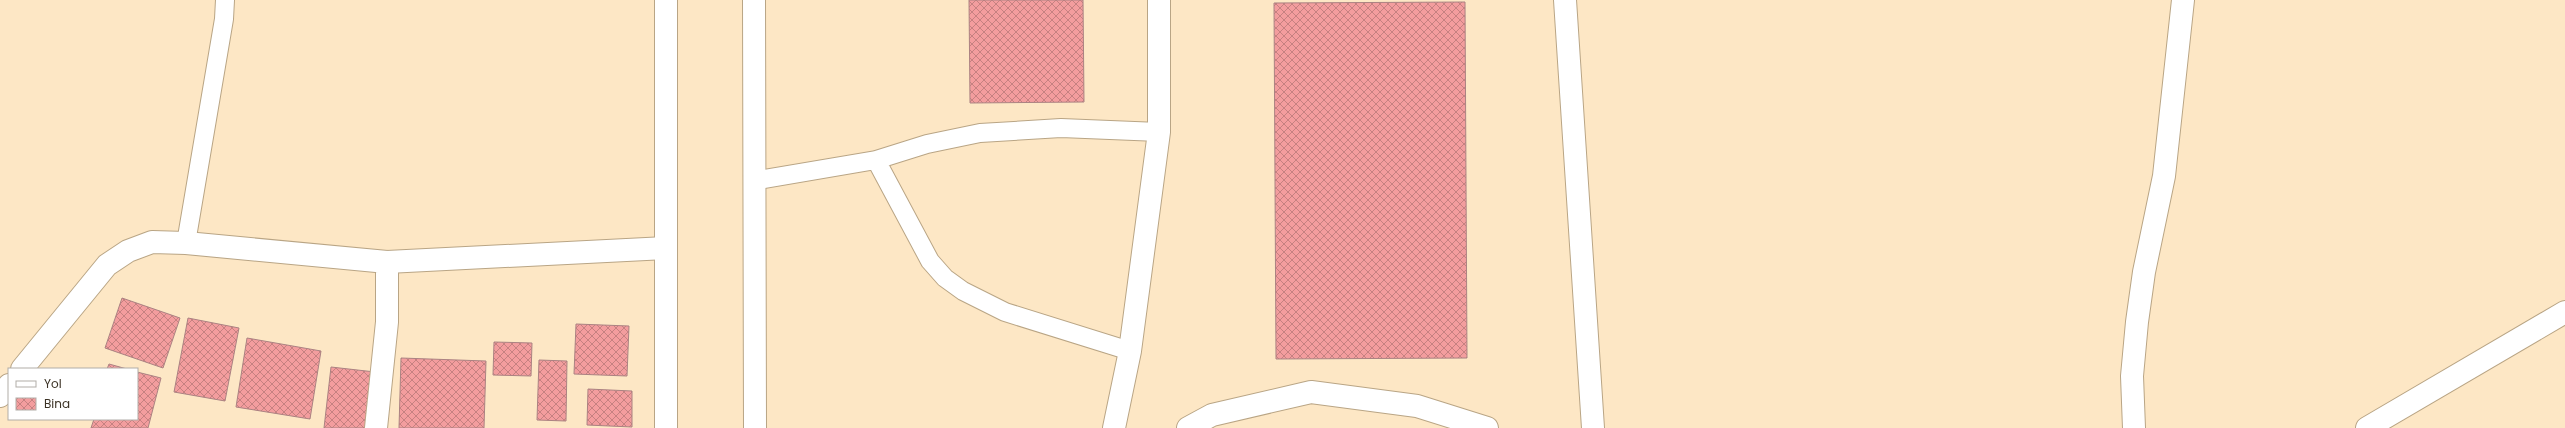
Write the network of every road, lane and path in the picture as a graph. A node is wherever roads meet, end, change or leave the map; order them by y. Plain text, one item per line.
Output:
1 (225, 0) edge
2 (666, 0) edge
3 (754, 0) edge
4 (1159, 0) edge
5 (1565, 0) edge
6 (2183, 0) edge
7 (1159, 132) junction
8 (876, 160) junction
9 (752, 180) junction
10 (186, 243) junction
11 (666, 248) junction
12 (387, 262) junction
13 (2565, 312) edge
14 (1130, 351) junction
15 (23, 368) edge
16 (8, 386) edge
17 (0, 396) edge
18 (376, 428) edge
19 (666, 428) edge
20 (755, 428) edge
21 (1114, 428) edge
22 (1188, 428) edge
23 (1487, 428) edge
24 (1593, 428) edge
25 (2134, 428) edge
26 (2367, 428) edge

1 - 10 lane
2 - 11 street
3 - 9 street
4 - 7 street
5 - 24 street
6 - 25 street
7 - 8 lane
7 - 14 street
8 - 9 lane
8 - 14 lane
9 - 20 street
10 - 12 street
10 - 15 street
11 - 12 street
11 - 19 street
12 - 18 street
13 - 26 street
14 - 21 street
16 - 17 street
22 - 23 street

